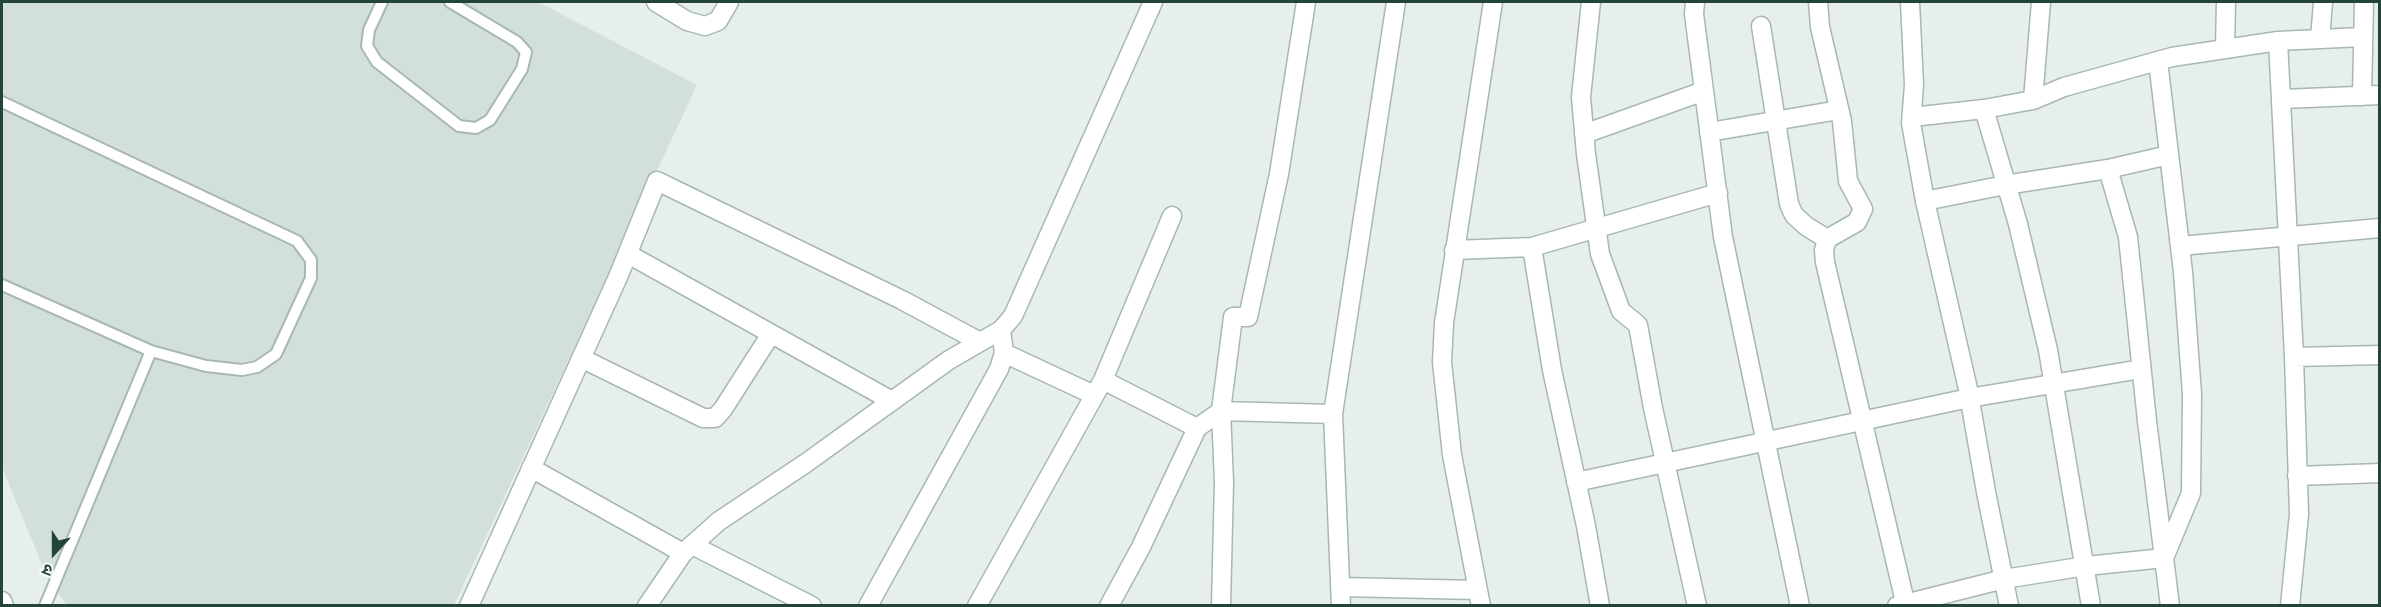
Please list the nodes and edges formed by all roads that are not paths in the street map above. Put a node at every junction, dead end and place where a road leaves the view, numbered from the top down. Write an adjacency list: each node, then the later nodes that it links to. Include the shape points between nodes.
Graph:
1 (382, 2): 2 (lane, via 369,30 367,46 377,62 459,126 476,128 490,120 522,69 526,52 517,42)
2 (450, 2)
3 (656, 2): 4 (street, via 687,21 705,26 718,21)
4 (729, 2)
5 (1154, 2): 49 (street, via 1013,316)
6 (1306, 2): 62 (street, via 1279,174 1248,317 1233,317)
7 (1396, 2): 63 (street)
8 (1492, 2): 46 (street)
9 (1591, 2): 33 (street, via 1581,97)
10 (1695, 2): 23 (street)
11 (1818, 2): 29 (street)
12 (1910, 2): 30 (street)
13 (2041, 2): 26 (street)
14 (2226, 2): 21 (street)
15 (2323, 2): 19 (street)
16 (2364, 2): 18 (street)
17 (1761, 26): 31 (street)
18 (2362, 37): 19 (street); 24 (street)
19 (2320, 39): 20 (street)
20 (2278, 41): 21 (street); 25 (street)
21 (2225, 49): 22 (street)
22 (2158, 61): 26 (street); 34 (street)
23 (1704, 91): 32 (street); 33 (street)
24 (2371, 95): 25 (street)
25 (2282, 99): 42 (street)
26 (2032, 100): 28 (street)
27 (2, 102): 52 (lane, via 297,241 311,260 311,278 276,354 257,367 242,370 206,366)
28 (1984, 109): 30 (street); 36 (street)
29 (1839, 110): 31 (street); 43 (street, via 1848,182 1863,209 1857,222)
30 (1912, 117): 38 (street)
31 (1777, 120): 32 (street); 43 (street, via 1789,204 1794,215)
32 (1710, 132): 37 (street)
33 (1584, 134): 40 (street)
34 (2169, 155): 35 (street); 44 (street)
35 (2108, 169): 36 (street); 57 (street, via 2128,237)
36 (2005, 185): 38 (street); 58 (street, via 2018,224)
37 (1718, 193): 40 (street); 66 (street)
38 (1925, 201): 60 (street)
39 (1172, 216): 59 (street)
40 (1596, 228): 45 (street); 67 (street, via 1600,254 1621,311 1638,325)
41 (2379, 228): 42 (street)
42 (2286, 236): 44 (street); 55 (street)
43 (1827, 239): 64 (street, via 1824,249 1830,290)
44 (2180, 246): 73 (street, via 2192,394 2191,493)
45 (1532, 248): 46 (street); 71 (street)
46 (1455, 250): 77 (street, via 1442,362 1452,455)
47 (628, 254): 50 (street); 51 (street, via 657,181); 56 (street)
48 (2, 285): 52 (lane)
49 (1001, 330): 51 (street); 53 (street)
50 (771, 334): 56 (street, via 715,418 703,418); 61 (street)
51 (980, 342): 61 (street)
52 (151, 351): 81 (lane)
53 (1004, 353): 59 (street); 85 (street, via 999,369)
54 (2379, 355): 55 (street)
55 (2294, 357): 70 (street)
56 (581, 358): 68 (street)
57 (2141, 369): 58 (street); 73 (street)
58 (2054, 382): 60 (street); 74 (street)
59 (1098, 388): 65 (street); 86 (street)
60 (1969, 398): 64 (street); 75 (street)
61 (892, 401): 72 (street, via 719,521)
62 (1221, 411): 63 (street); 65 (street); 88 (street)
63 (1333, 414): 76 (street)
64 (1863, 421): 66 (street); 79 (street)
65 (1197, 428): 87 (street, via 1141,547)
66 (1765, 442): 67 (street); 92 (street)
67 (1665, 461): 71 (street); 91 (street)
68 (531, 468): 72 (street); 82 (street)
69 (2379, 473): 70 (street)
70 (2297, 476): 96 (street, via 2298,514)
71 (1576, 482): 90 (street)
72 (688, 549): 83 (street); 84 (street)
73 (2164, 558): 74 (street); 95 (street)
74 (2086, 566): 75 (street); 94 (street)
75 (2004, 579): 79 (street); 93 (street)
76 (1341, 587): 77 (street); 89 (street)
77 (1480, 598)
78 (2, 601): 80 (street)
79 (1903, 605)
80 (4, 606)
81 (45, 606)
82 (469, 606)
83 (647, 606)
84 (812, 606)
85 (868, 606)
86 (977, 606)
87 (1108, 606)
88 (1221, 606)
89 (1341, 606)
90 (1600, 606)
91 (1697, 606)
92 (1800, 606)
93 (2009, 606)
94 (2091, 606)
95 (2170, 606)
96 (2290, 606)

